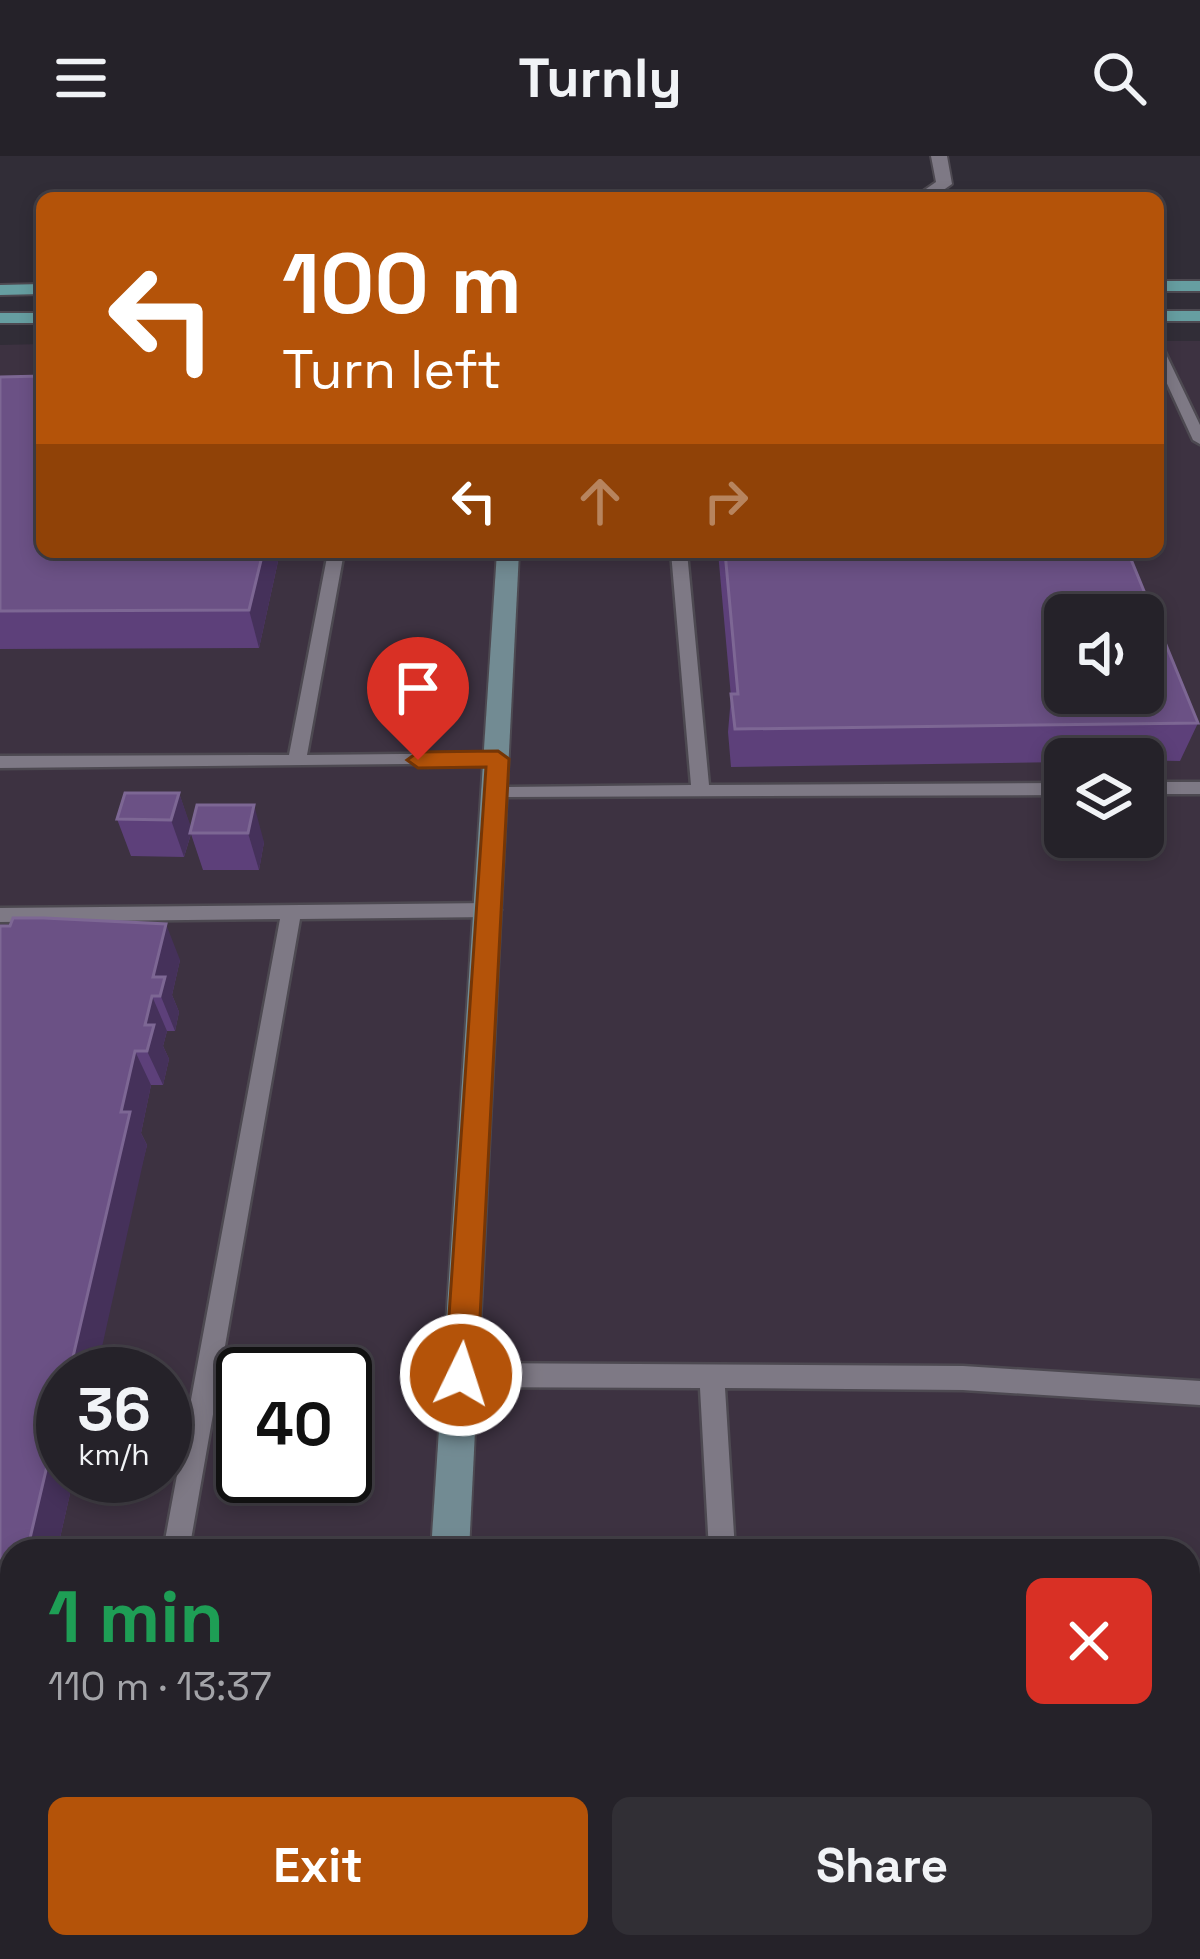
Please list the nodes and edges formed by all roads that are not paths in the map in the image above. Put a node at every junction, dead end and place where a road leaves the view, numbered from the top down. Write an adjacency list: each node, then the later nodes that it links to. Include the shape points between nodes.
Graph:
1 (941, 161): 2 (street, via 944,184)
2 (931, 192)
3 (1164, 286): 4 (main road)
4 (1200, 286)
5 (0, 290): 6 (main road)
6 (36, 290)
7 (1164, 316): 8 (main road)
8 (1200, 316)
9 (0, 318): 10 (main road)
10 (36, 318)
11 (1164, 375): 12 (lane)
12 (1200, 440)
13 (335, 558): 17 (lane)
14 (508, 558): 16 (street)
15 (681, 558): 22 (lane)
16 (498, 759): 17 (lane); 23 (street)
17 (297, 761): 18 (lane)
18 (0, 762)
19 (1164, 788): 20 (lane)
20 (1200, 788)
21 (1044, 789): 22 (lane)
22 (700, 790): 23 (lane)
23 (497, 793): 24 (street)
24 (491, 910): 25 (lane); 27 (street)
25 (291, 913): 26 (lane); 30 (lane)
26 (0, 915)
27 (461, 1375): 28 (lane); 31 (street)
28 (712, 1375): 29 (lane, via 963,1378); 32 (lane)
29 (1200, 1393)
30 (178, 1539)
31 (451, 1539)
32 (721, 1539)

